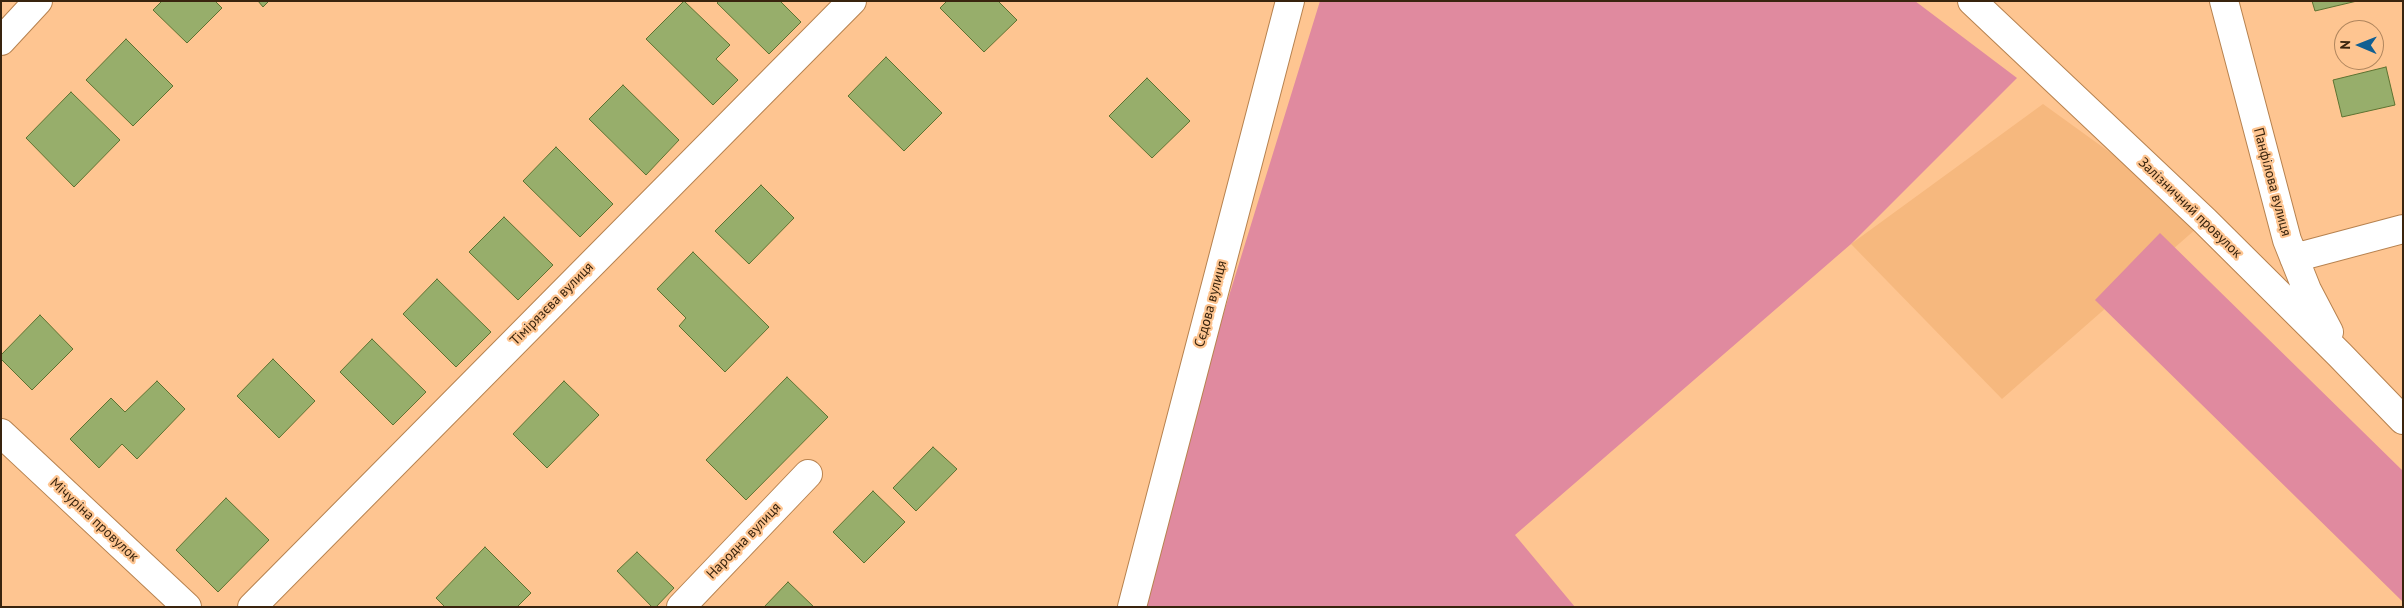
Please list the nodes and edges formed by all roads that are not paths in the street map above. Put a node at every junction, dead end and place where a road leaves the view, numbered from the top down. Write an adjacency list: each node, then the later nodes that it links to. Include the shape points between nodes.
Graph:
1 (38, 1): 6 (street)
2 (852, 1): 14 (street, Тімірязєва вулиця)
3 (1290, 1): 16 (street, Сєдова вулиця)
4 (1972, 1): 9 (street, Залізничний провулок, via 2205,221)
5 (2224, 1): 8 (street, Панфілова вулиця)
6 (1, 41)
7 (2403, 229): 8 (street)
8 (2294, 258): 9 (street, Панфілова вулиця)
9 (2340, 355): 10 (street, Залізничний провулок)
10 (2403, 420)
11 (1, 432): 13 (street, Мічуріна провулок)
12 (808, 474): 15 (street, Народна вулиця)
13 (187, 607)
14 (252, 607)
15 (681, 607)
16 (1132, 607)

